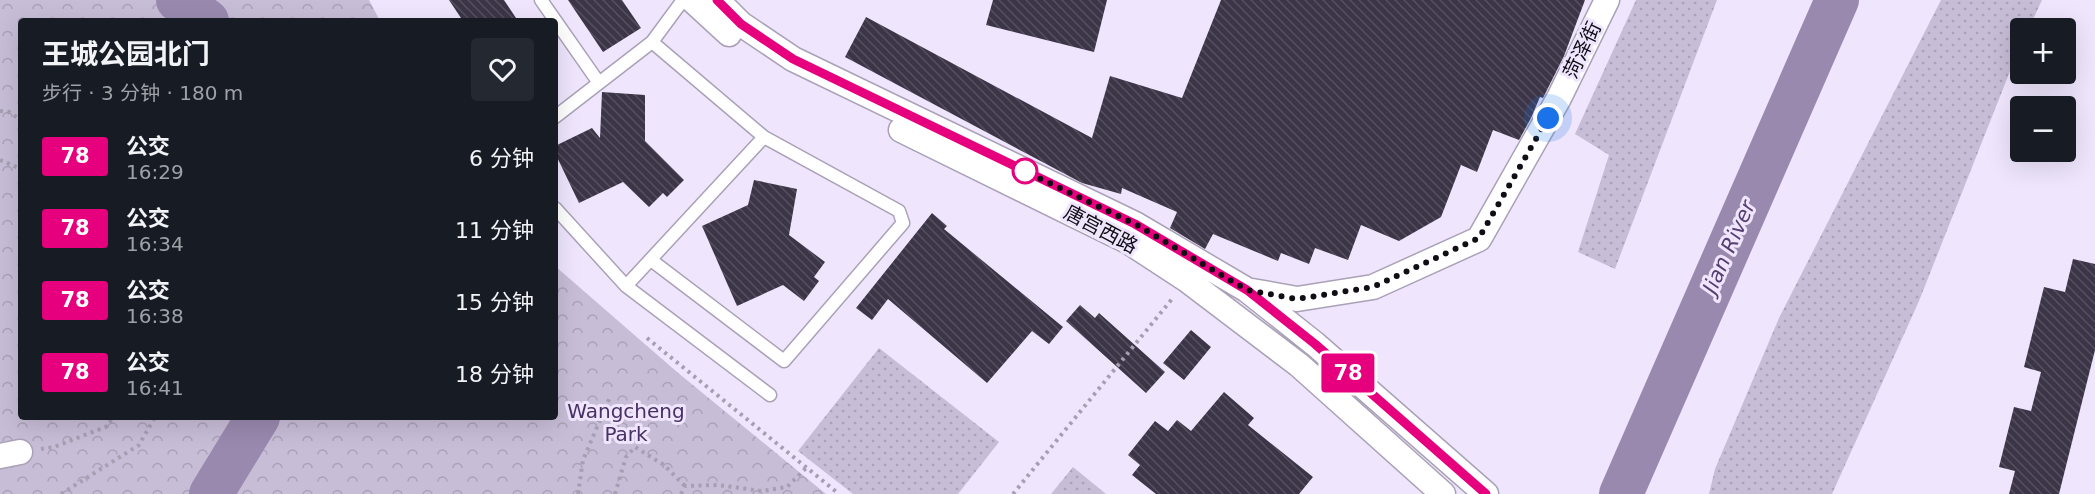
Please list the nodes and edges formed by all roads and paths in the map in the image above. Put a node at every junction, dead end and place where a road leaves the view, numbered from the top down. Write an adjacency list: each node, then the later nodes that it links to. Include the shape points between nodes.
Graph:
1 (541, 0): 6 (lane)
2 (683, 0): 8 (lane)
3 (692, 0): 18 (street, 唐宫西路, via 729,34 783,70 1129,242)
4 (717, 0): 20 (street, 唐宫西路, via 741,24 793,59 1135,224)
5 (1607, 0): 20 (street, 菏泽街, via 1559,98 1479,238 1373,287 1297,299)
6 (553, 18)
7 (558, 25): 9 (lane)
8 (652, 42): 9 (lane); 13 (lane)
9 (598, 83): 11 (lane)
10 (0, 111): 12 (path)
11 (558, 115)
12 (18, 118)
13 (764, 137): 17 (lane); 17 (lane, via 899,211 903,223 784,361)
14 (0, 160): 15 (path)
15 (18, 168)
16 (558, 211): 19 (lane)
17 (651, 260): 19 (lane)
18 (1187, 280): 21 (street, 唐宫西路); 35 (path)
19 (626, 286): 23 (lane)
20 (1247, 290): 21 (street); 37 (street, 唐宫西路, via 1315,344)
21 (1226, 310): 36 (street, 唐宫西路, via 1299,365)
22 (647, 338): 28 (path)
23 (770, 395)
24 (610, 397): 31 (path, via 583,460)
25 (111, 420): 27 (path, via 108,426 54,447)
26 (153, 420): 30 (path, via 139,445)
27 (10, 454)
28 (807, 467): 29 (path, via 787,487 762,491); 34 (path)
29 (685, 486): 32 (path, via 664,465 635,447 626,457); 33 (path)
30 (61, 494)
31 (578, 494)
32 (615, 494)
33 (681, 494)
34 (839, 494)
35 (1013, 494)
36 (1443, 494)
37 (1486, 494)

